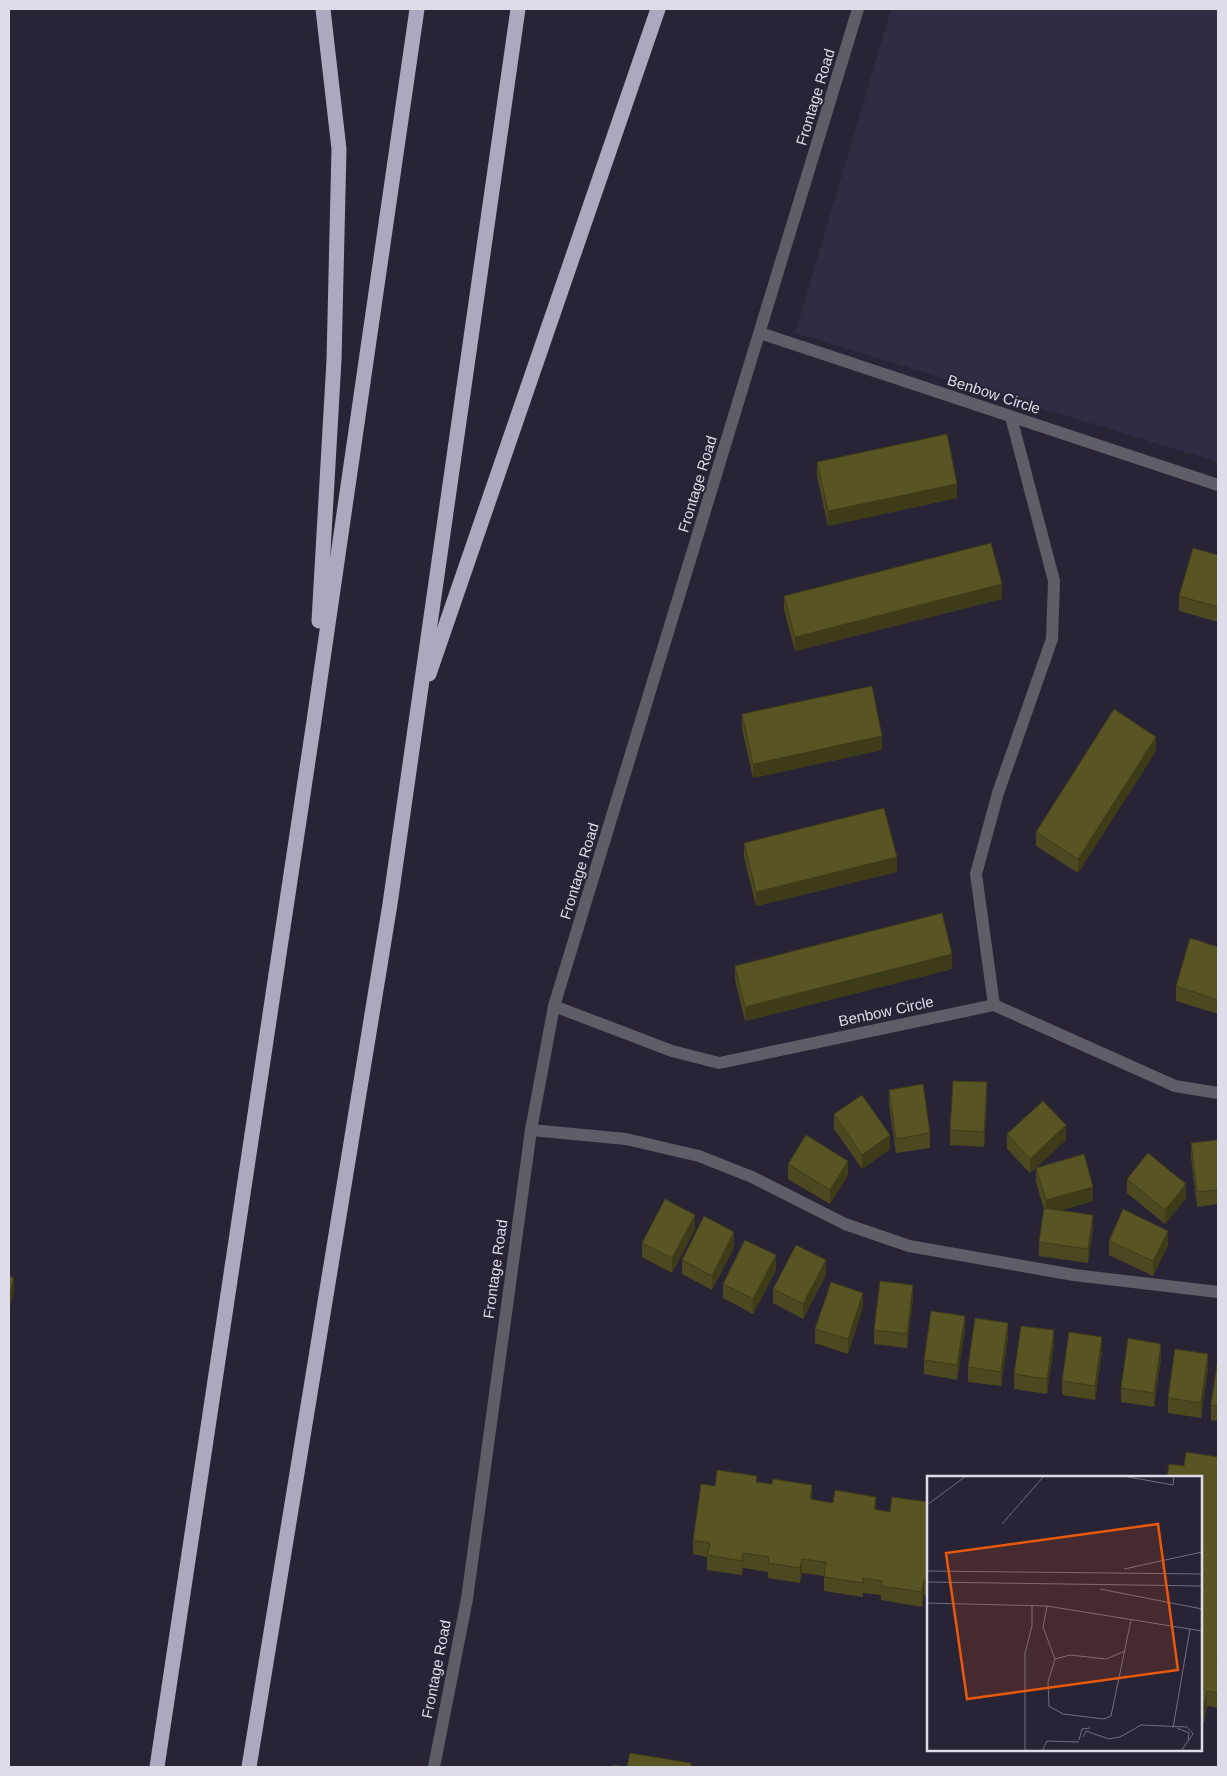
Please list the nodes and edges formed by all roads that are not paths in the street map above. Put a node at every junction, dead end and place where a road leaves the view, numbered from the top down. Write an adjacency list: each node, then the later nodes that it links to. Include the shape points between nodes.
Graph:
1 (323, 9): 10 (highway, via 339,149 334,360)
2 (417, 9): 10 (highway)
3 (518, 9): 9 (highway)
4 (658, 9): 9 (highway)
5 (858, 9): 6 (street, Frontage Road)
6 (760, 333): 7 (street, Benbow Circle); 12 (street, Frontage Road)
7 (1011, 417): 8 (street, Benbow Circle); 11 (street, via 1054,581 1052,639 998,794 976,874)
8 (1218, 485)
9 (418, 708): 17 (highway, via 390,904)
10 (314, 722): 16 (highway)
11 (994, 1005): 12 (street, Benbow Circle, via 719,1063 672,1051); 13 (street, via 1175,1086)
12 (554, 1006): 14 (street, Frontage Road)
13 (1218, 1094)
14 (531, 1130): 15 (street, via 626,1139 699,1156 752,1177 845,1224 909,1246 1074,1275); 18 (street, Frontage Road, via 466,1599)
15 (1218, 1292)
16 (158, 1767)
17 (249, 1767)
18 (434, 1767)

